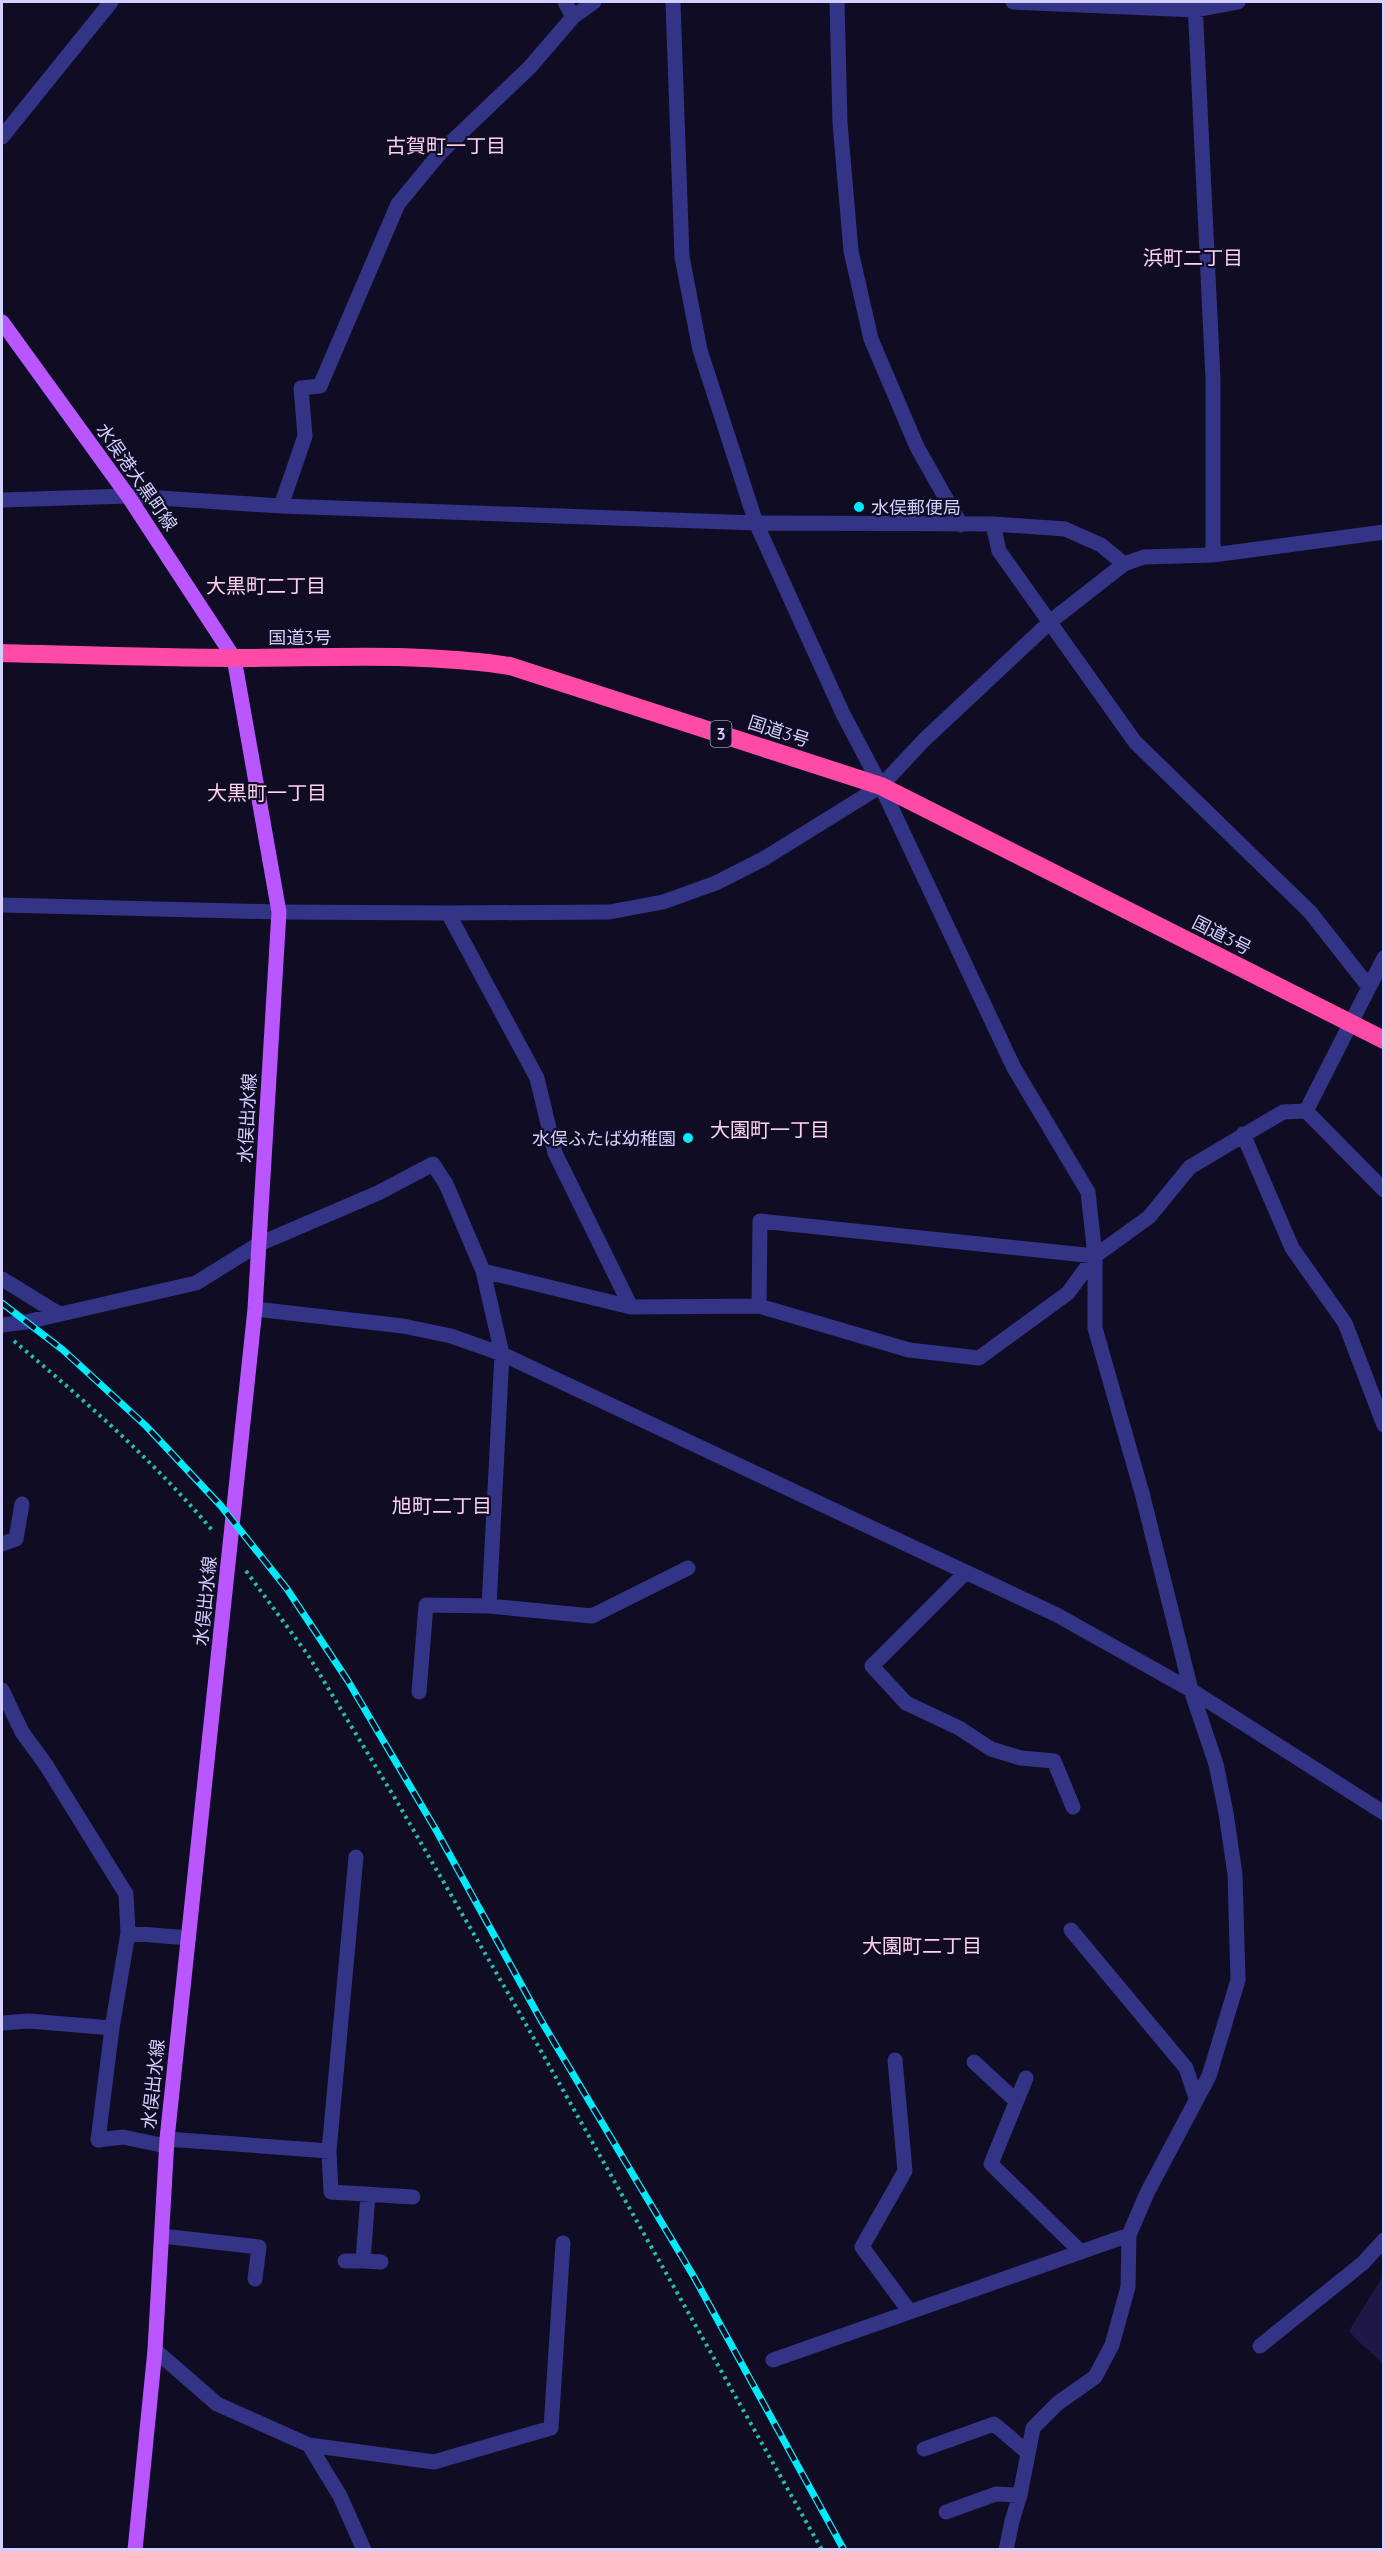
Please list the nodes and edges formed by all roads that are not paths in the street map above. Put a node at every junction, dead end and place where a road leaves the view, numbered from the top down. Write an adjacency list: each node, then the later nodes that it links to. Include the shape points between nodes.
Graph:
1 (111, 2): 10 (street)
2 (566, 2): 9 (street)
3 (594, 2): 9 (street)
4 (673, 2): 15 (street, via 682,257 700,350)
5 (837, 2): 17 (street, via 840,123 851,251 870,339 917,447)
6 (1013, 2): 8 (street)
7 (1238, 2): 8 (street)
8 (1195, 6): 19 (street, via 1213,379)
9 (573, 17): 14 (street, via 530,68 441,152 398,204 320,386 301,388 304,436)
10 (2, 137)
11 (2, 322): 12 (main road, 水俣港大黒町線)
12 (128, 496): 13 (street); 14 (street); 23 (main road, 水俣港大黒町線)
13 (2, 500)
14 (281, 506): 15 (street)
15 (756, 523): 17 (street); 24 (street, via 843,714)
16 (993, 524): 17 (street); 20 (street, via 1065,529 1101,544); 21 (street, via 999,550)
17 (961, 525)
18 (1383, 532): 19 (street)
19 (1214, 555): 20 (street, via 1144,557)
20 (1124, 564): 21 (street)
21 (1051, 621): 24 (street, via 924,740); 29 (street, via 1135,742 1310,912)
22 (2, 653): 23 (highway, 国道3号 / 3)
23 (234, 658): 24 (highway, 国道3号 / 3, via 414,657 510,666); 26 (main road, 水俣出水線)
24 (881, 786): 27 (street, via 765,858 716,884 663,902 609,912); 30 (highway, 国道3号 / 3); 36 (street, via 1014,1068 1088,1192)
25 (2, 905): 26 (street)
26 (279, 912): 27 (street); 35 (main road, 水俣出水線)
27 (448, 913): 41 (street, via 537,1078 555,1153)
28 (1383, 958): 29 (street)
29 (1369, 987): 30 (street)
30 (1350, 1023): 31 (highway, 国道3号 / 3); 32 (street)
31 (1383, 1040)
32 (1306, 1111): 33 (street, via 1283,1112); 34 (street)
33 (1244, 1134): 36 (street, via 1190,1167 1149,1217); 45 (street, via 1292,1248 1345,1323)
34 (1383, 1190)
35 (259, 1244): 37 (street, via 378,1193 433,1164 446,1184); 40 (main road, 水俣出水線); 42 (street, via 196,1282)
36 (1095, 1256): 39 (street, via 1068,1293 979,1358 909,1350); 39 (street, via 760,1221); 52 (street, via 1095,1328 1142,1493)
37 (483, 1271): 41 (street); 44 (street)
38 (2, 1279): 42 (street)
39 (759, 1306): 41 (street)
40 (255, 1308): 44 (street, via 403,1326 452,1336); 59 (main road, 水俣出水線)
41 (631, 1308)
42 (59, 1314): 43 (street)
43 (2, 1325)
44 (502, 1354): 49 (street); 50 (street)
45 (1383, 1425)
46 (22, 1504): 47 (street, via 16,1539)
47 (2, 1544)
48 (688, 1568): 50 (street, via 592,1616)
49 (966, 1572): 52 (street, via 1058,1615); 54 (street, via 872,1665 906,1703 959,1728 991,1749 1022,1758 1054,1761)
50 (489, 1606): 53 (street, via 426,1605)
51 (2, 1690): 58 (street, via 22,1732 126,1894)
52 (1191, 1690): 55 (street); 65 (street, via 1216,1764 1226,1813 1235,1875 1238,1980 1209,2076)
53 (419, 1692)
54 (1073, 1807)
55 (1383, 1814)
56 (356, 1857): 68 (street)
57 (1071, 1930): 65 (street, via 1186,2068)
58 (128, 1932): 59 (street); 61 (street)
59 (189, 1938): 67 (main road, 水俣出水線)
60 (2, 2023): 61 (street, via 29,2021)
61 (112, 2028): 67 (street, via 98,2140 123,2137)
62 (895, 2060): 80 (street, via 905,2171 861,2247)
63 (974, 2062): 66 (street)
64 (1026, 2078): 66 (street)
65 (1196, 2098): 71 (street)
66 (1016, 2101): 75 (street, via 991,2164)
67 (167, 2143): 68 (street); 72 (main road, 水俣出水線)
68 (329, 2151): 69 (street, via 330,2192)
69 (368, 2194): 70 (street); 76 (street)
70 (413, 2197)
71 (1129, 2235): 75 (street); 86 (street, via 1128,2287 1112,2345 1095,2377 1058,2403 1033,2428)
72 (162, 2236): 79 (street, via 260,2247); 82 (main road, 水俣出水線)
73 (1383, 2240): 81 (street, via 1363,2263)
74 (563, 2243): 84 (street, via 551,2428 434,2462)
75 (1081, 2252): 80 (street)
76 (363, 2260): 77 (street); 78 (street)
77 (345, 2261)
78 (381, 2262)
79 (255, 2279)
80 (910, 2312): 83 (street)
81 (1260, 2346)
82 (155, 2350): 84 (street, via 217,2404); 89 (main road, 水俣出水線)
83 (773, 2360)
84 (309, 2445): 90 (street, via 340,2496)
85 (924, 2449): 86 (street, via 994,2424)
86 (1028, 2453): 87 (street)
87 (1020, 2495): 88 (street, via 996,2494); 91 (street)
88 (946, 2512)
89 (135, 2550)
90 (364, 2550)
91 (1006, 2550)

